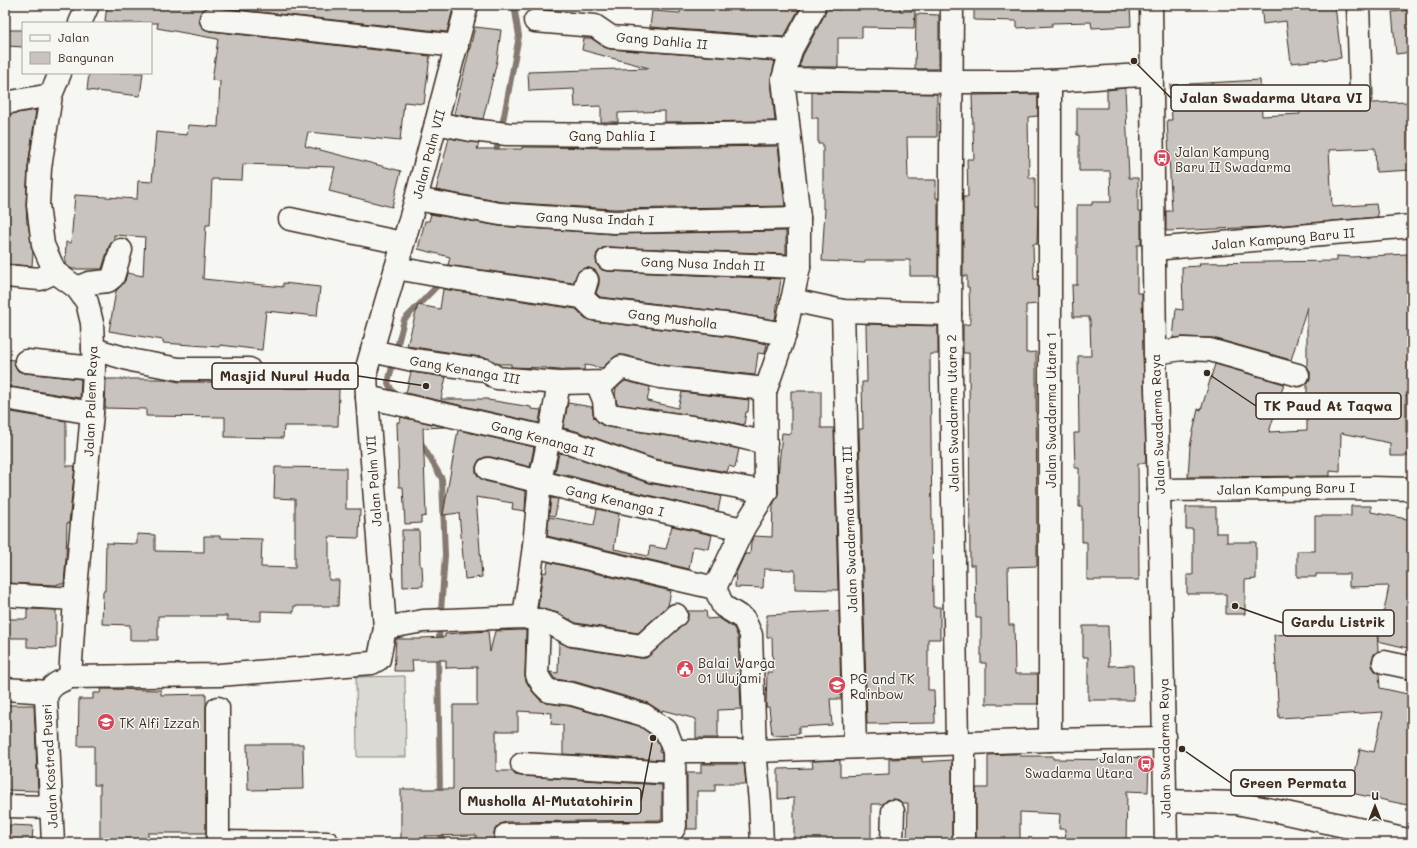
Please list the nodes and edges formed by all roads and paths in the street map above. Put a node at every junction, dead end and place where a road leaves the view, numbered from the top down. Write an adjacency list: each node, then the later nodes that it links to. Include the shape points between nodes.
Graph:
1 (88, 5): 9 (street)
2 (467, 5): 10 (street, Jalan Palm VII)
3 (814, 5): 11 (street)
4 (952, 5): 16 (street, Jalan Swadarma Utara 2)
5 (1151, 5): 13 (street, Jalan Swadarma Raya)
6 (1358, 5): 18 (street)
7 (211, 19): 10 (street)
8 (535, 21): 11 (street, Gang Dahlia II, via 595,26 611,37)
9 (80, 22)
10 (457, 46): 20 (street, Jalan Palm VII)
11 (791, 50): 14 (street)
12 (60, 74): 17 (street)
13 (1152, 75): 15 (street); 27 (street, Jalan Swadarma Raya)
14 (783, 79): 16 (street); 21 (street)
15 (1050, 81): 16 (street); 73 (street, Jalan Swadarma Utara 1)
16 (951, 82): 37 (street, Jalan Swadarma Utara 2)
17 (51, 95): 19 (street); 32 (street, via 40,168 38,205 43,244)
18 (1361, 95)
19 (5, 103)
20 (436, 123): 21 (street, Gang Dahlia I, via 498,133); 22 (street, Jalan Palm VII)
21 (788, 133): 23 (street)
22 (416, 199): 23 (street, Gang Nusa Indah I, via 500,214 614,222); 26 (street, Jalan Palm VII)
23 (799, 218): 30 (street)
24 (290, 219): 26 (street)
25 (1412, 226): 27 (street, Jalan Kampung Baru II)
26 (402, 244): 31 (street, Jalan Palm VII)
27 (1154, 249): 40 (street, Jalan Swadarma Raya)
28 (121, 250): 34 (street, via 114,277 108,281 89,283)
29 (608, 259): 30 (street, Gang Nusa Indah II)
30 (799, 267): 35 (street)
31 (396, 268): 38 (street, Gang Musholla, via 452,278 585,288 594,309 733,325); 39 (street, Jalan Palm VII)
32 (55, 272): 33 (street, via 40,279); 34 (street, Jalan Palem Raya)
33 (5, 276)
34 (77, 288): 41 (street, Jalan Palem Raya, via 87,302 92,323)
35 (792, 300): 36 (street); 38 (street)
36 (843, 311): 37 (street); 75 (street, Jalan Swadarma Utara III)
37 (950, 314): 74 (street, Jalan Swadarma Utara 2)
38 (786, 334): 47 (street)
39 (378, 353): 45 (street, Gang Kenanga III, via 485,370 497,378); 49 (street, Jalan Palm VII, via 366,372)
40 (1155, 353): 44 (street, via 1186,349 1210,350); 56 (street, Jalan Swadarma Raya)
41 (94, 359): 42 (street); 43 (street, via 135,361 178,369); 50 (street, Jalan Palem Raya)
42 (26, 361)
43 (249, 369)
44 (1298, 374)
45 (559, 383): 46 (street, Gang Kenanga III); 51 (street)
46 (598, 383): 47 (street, via 605,382 621,367 660,377 756,388); 52 (street, via 605,412 609,415 711,430)
47 (765, 392): 52 (street)
48 (5, 398): 50 (street)
49 (372, 398): 51 (street, Gang Kenanga II); 65 (street, Jalan Palm VII)
50 (92, 413): 62 (street, Jalan Palem Raya)
51 (550, 438): 54 (street); 57 (street, Gang Kenanga II, via 572,443 652,471)
52 (766, 443): 57 (street)
53 (488, 469): 54 (street, Gang Kenanga I)
54 (540, 481): 58 (street, Gang Kenanga I); 59 (street)
55 (1412, 489): 56 (street, Jalan Kampung Baru I)
56 (1159, 490): 72 (street, Jalan Swadarma Raya)
57 (766, 492): 58 (street)
58 (743, 529): 60 (street)
59 (534, 546): 60 (street); 64 (street)
60 (715, 588): 77 (street, via 723,606 744,619 751,635)
61 (5, 595): 62 (street)
62 (75, 599): 68 (street, Jalan Palem Raya)
63 (676, 615): 64 (street, via 642,646 572,635 552,624)
64 (531, 619): 65 (street, via 423,621); 76 (street, via 536,675 543,685 550,691 572,694 644,715 666,730)
65 (385, 628): 68 (street, Jalan Palm VII, via 380,659 372,664 219,675)
66 (1384, 662): 67 (street)
67 (1412, 668)
68 (70, 677): 70 (street, Jalan Kostrad Pusri, via 52,686)
69 (5, 690): 70 (street)
70 (48, 692): 81 (street, Jalan Kostrad Pusri, via 46,704)
71 (218, 708): 87 (street)
72 (1164, 738): 73 (street); 82 (street, Jalan Swadarma Raya)
73 (1050, 740): 74 (street)
74 (961, 743): 75 (street); 91 (street, Jalan Swadarma Utara 2)
75 (855, 747): 77 (street)
76 (674, 751): 77 (street); 79 (street)
77 (755, 751): 89 (street)
78 (522, 764): 79 (street)
79 (674, 773): 84 (street, via 676,826 672,831)
80 (5, 806): 81 (street)
81 (52, 808): 86 (street, Jalan Kostrad Pusri)
82 (1165, 808): 85 (street, via 1218,815 1277,811); 92 (street, Jalan Swadarma Raya)
83 (894, 810): 90 (street)
84 (506, 835)
85 (1412, 841)
86 (53, 843)
87 (218, 843): 88 (street)
88 (328, 843)
89 (762, 843)
90 (892, 843)
91 (964, 843)
92 (1166, 843)

